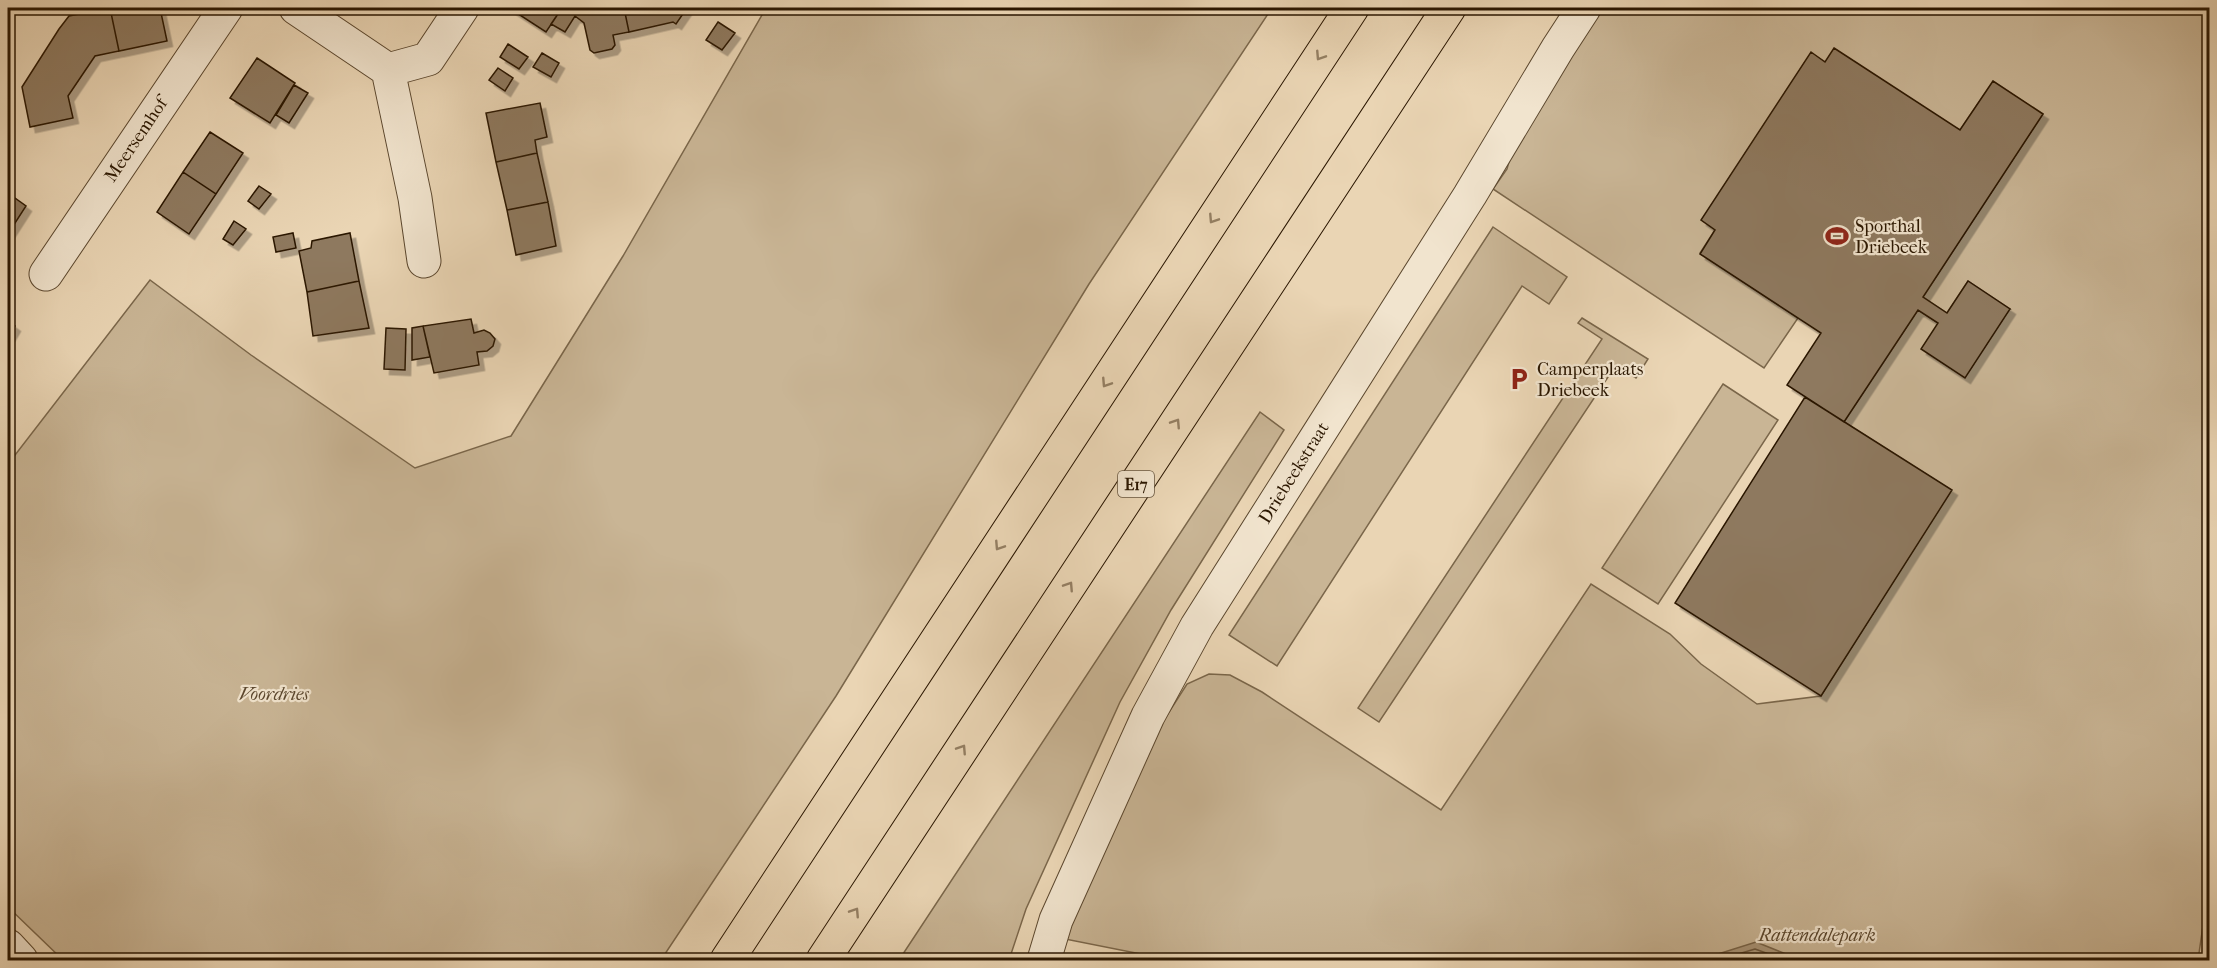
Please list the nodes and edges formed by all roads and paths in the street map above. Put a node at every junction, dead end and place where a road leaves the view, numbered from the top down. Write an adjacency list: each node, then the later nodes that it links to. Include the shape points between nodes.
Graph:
1 (226, 8): 9 (street, Meersemhof)
2 (296, 8): 7 (street)
3 (462, 8): 7 (street, via 428,59)
4 (1352, 8): 12 (highway, one-way to 12)
5 (1449, 8): 13 (highway, E17, one-way to 5)
6 (1584, 8): 14 (street, Driebeekstraat, via 1197,626 1148,716 1056,920)
7 (388, 70): 8 (street)
8 (424, 261)
9 (46, 274)
10 (8, 946): 11 (street)
11 (21, 960)
12 (727, 960)
13 (823, 960)
14 (1044, 960)

